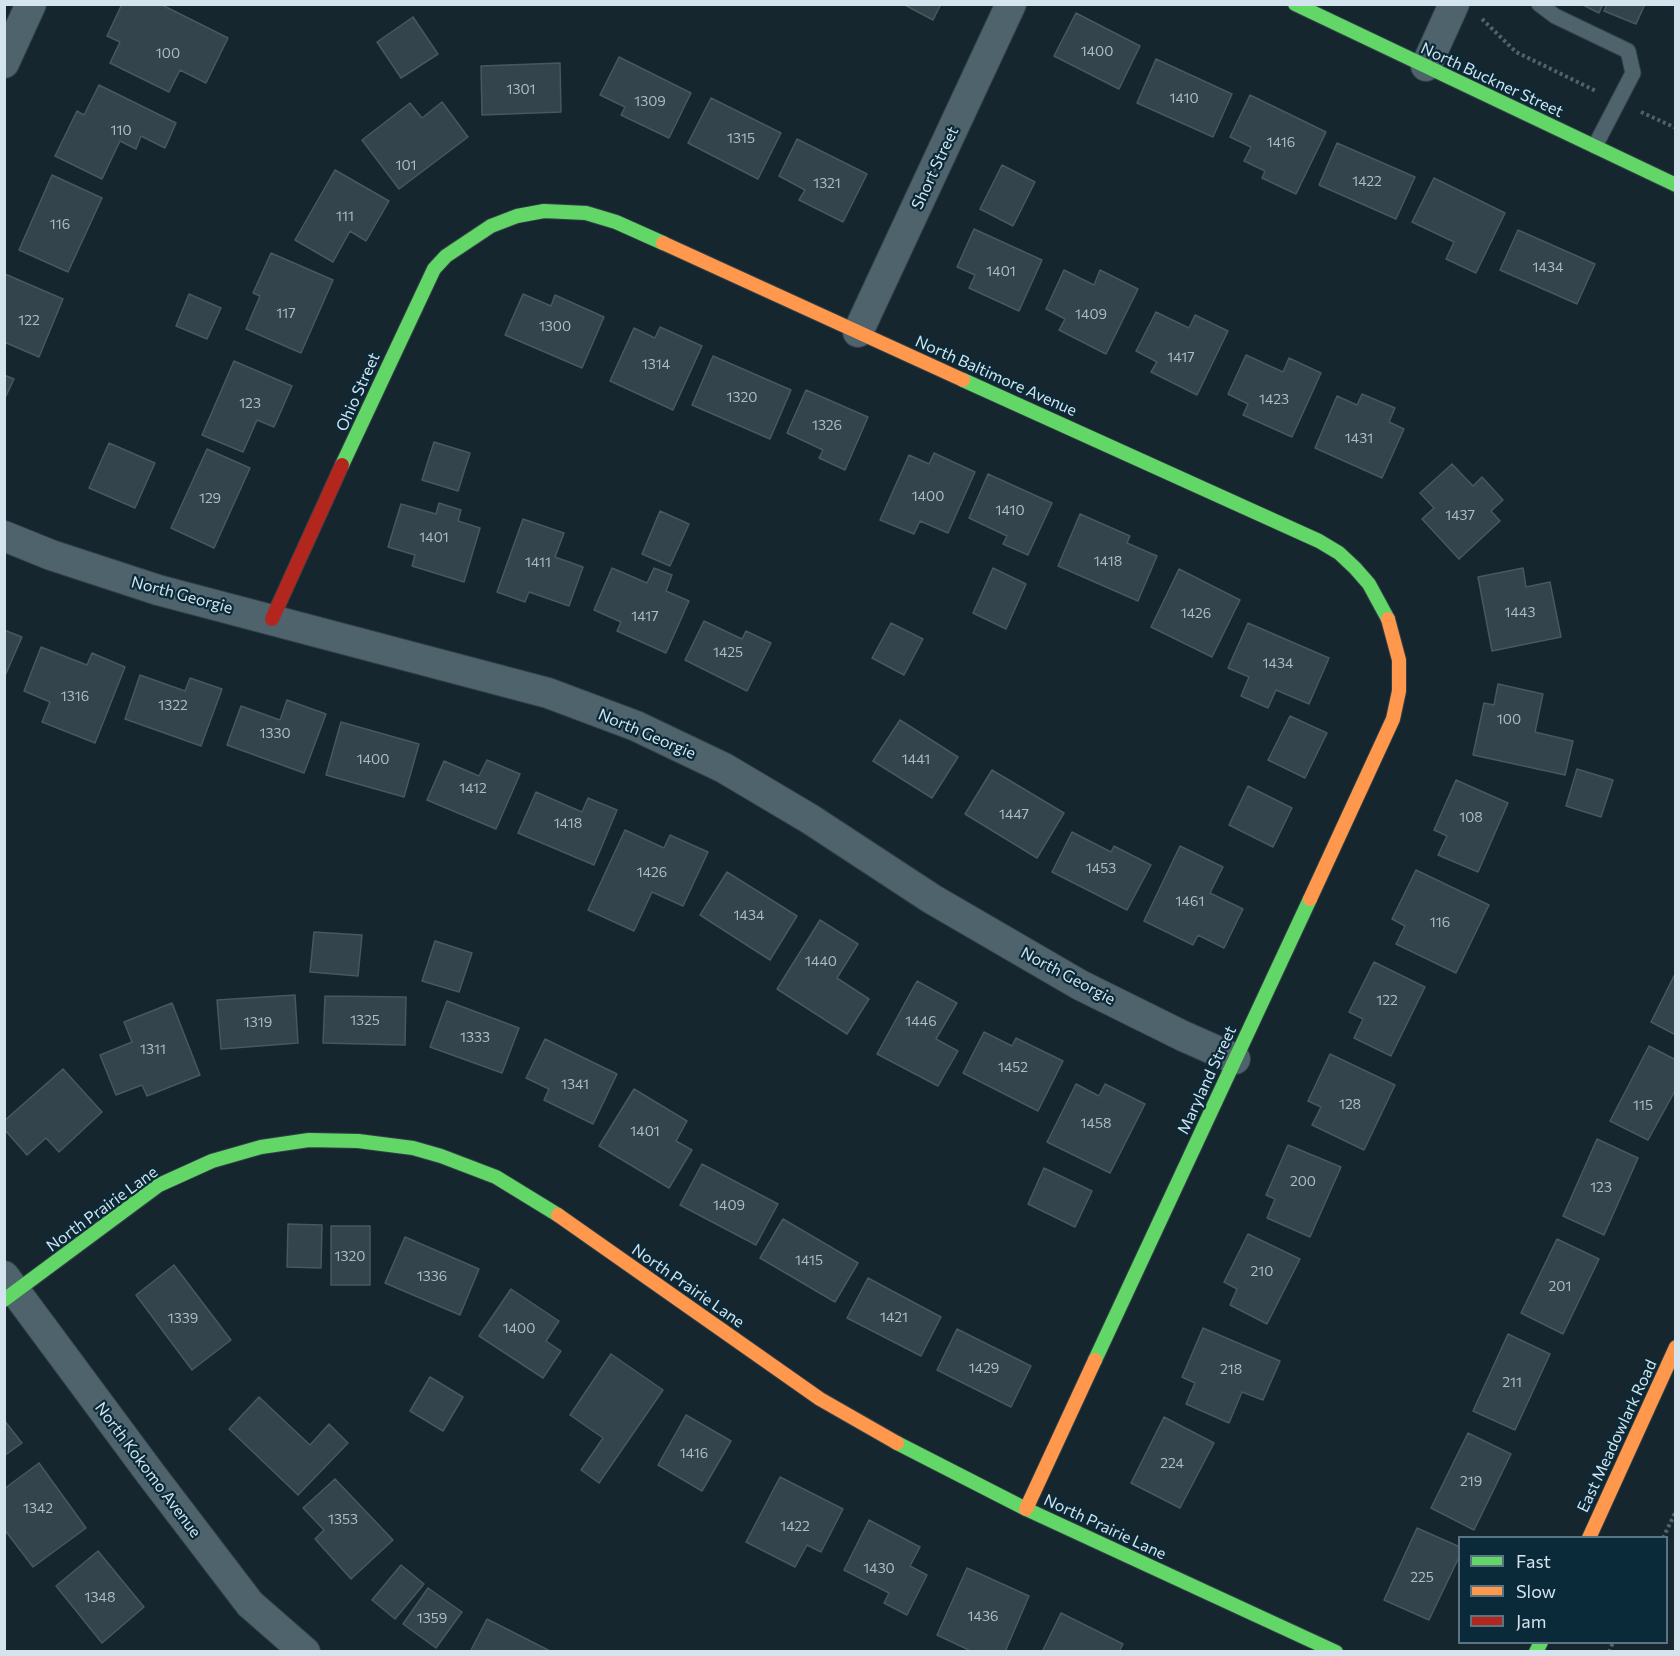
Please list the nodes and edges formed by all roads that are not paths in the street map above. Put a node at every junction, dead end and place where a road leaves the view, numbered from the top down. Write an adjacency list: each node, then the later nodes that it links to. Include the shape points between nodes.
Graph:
1 (31, 4): 6 (street)
2 (1011, 4): 11 (street, Short Street)
3 (1295, 4): 7 (street, North Buckner Street)
4 (1539, 4): 8 (lane, via 1628,51 1633,73)
5 (1466, 10): 7 (street)
6 (4, 63)
7 (1426, 66): 8 (street, North Buckner Street)
8 (1595, 146): 9 (street, North Buckner Street)
9 (1676, 184)
10 (517, 216): 11 (street, North Baltimore Avenue, via 544,211 586,213 616,222); 13 (street, Ohio Street, via 491,226 434,269)
11 (858, 332): 14 (street, North Baltimore Avenue, via 1319,542 1347,561 1369,584 1388,617)
12 (4, 536): 13 (street, North Georgie, via 158,590)
13 (272, 620): 15 (street, North Georgie, via 548,693 644,729 724,768 932,899 1080,985)
14 (1399, 660): 15 (street, Maryland Street, via 1399,691 1393,719)
15 (1235, 1059): 18 (street, Maryland Street)
16 (8, 1289): 18 (street, North Prairie Lane, via 159,1185 212,1161 261,1147 309,1140 413,1148 496,1177 542,1204 820,1399 921,1457); 20 (street, North Kokomo Avenue, via 250,1604)
17 (1676, 1347): 19 (street, East Meadowlark Road)
18 (1026, 1509): 21 (street, North Prairie Lane)
19 (1590, 1536)
20 (305, 1652)
21 (1336, 1652)

